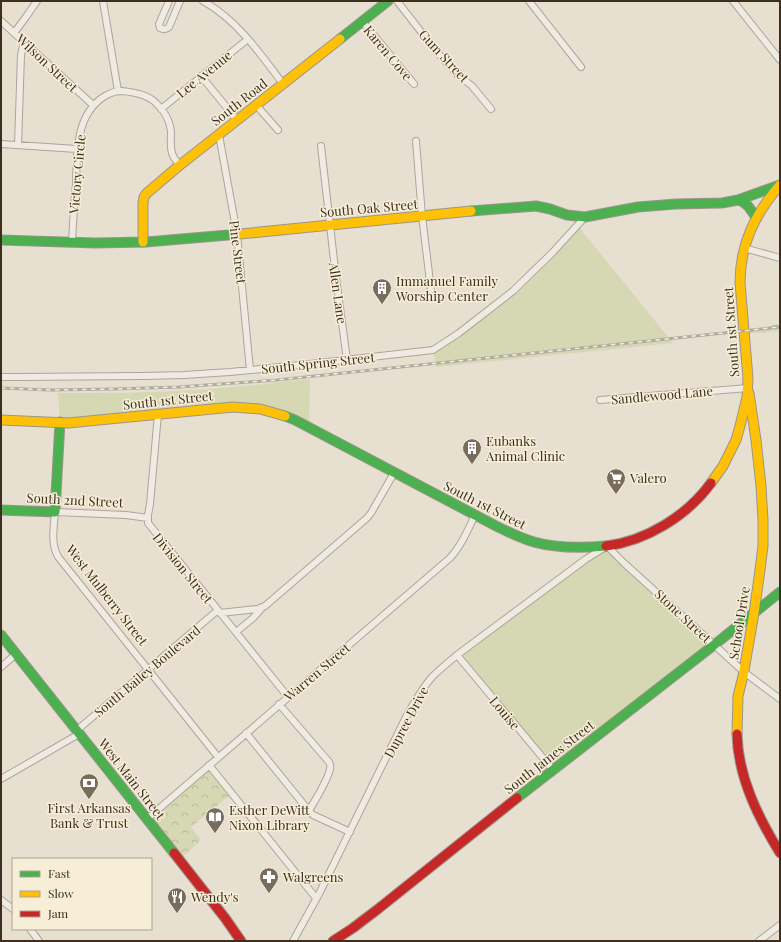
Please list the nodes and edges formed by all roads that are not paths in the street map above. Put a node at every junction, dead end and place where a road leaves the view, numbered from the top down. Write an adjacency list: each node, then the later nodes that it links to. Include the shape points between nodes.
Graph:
1 (37, 1): 12 (street)
2 (103, 1): 20 (street)
3 (169, 1): 4 (street, via 159,24 163,29 169,27)
4 (180, 1)
5 (203, 1): 13 (street, via 223,14)
6 (388, 1): 11 (street, South Road)
7 (397, 1): 24 (street, Gum Street, via 436,50)
8 (529, 1): 16 (street)
9 (733, 1): 15 (street)
10 (1, 21): 12 (street, Wilson Street)
11 (362, 22): 18 (street, South Road); 19 (street, Karen Cove)
12 (14, 33): 14 (street, Wilson Street)
13 (248, 39): 17 (street, Lee Avenue); 18 (street)
14 (24, 42): 21 (street, Wilson Street); 30 (street, via 21,55)
15 (780, 60)
16 (581, 67)
17 (201, 76): 23 (street, Lee Avenue); 25 (street)
18 (283, 84): 22 (street, South Road)
19 (414, 84)
20 (118, 91): 21 (street, Victory Circle); 23 (street, via 149,98)
21 (93, 105): 32 (street, Victory Circle, via 80,130)
22 (256, 105): 25 (street, South Road); 26 (street)
23 (161, 109): 33 (street, via 170,126 172,154)
24 (491, 109)
25 (237, 120): 27 (street, South Road)
26 (278, 130)
27 (218, 135): 33 (street, South Road); 40 (street, Pine Street)
28 (416, 140): 36 (street)
29 (1, 144): 30 (street)
30 (18, 145): 32 (street)
31 (321, 146): 39 (street, Allen Lane)
32 (78, 149): 42 (street, Victory Circle)
33 (180, 166): 43 (street, South Road, via 144,197)
34 (780, 185): 35 (street, South Oak Street); 37 (street, South 1st Street)
35 (738, 200): 37 (street, via 748,206); 38 (street, South Oak Street, via 638,207)
36 (422, 216): 38 (street, South Oak Street, via 536,206); 39 (street, South Oak Street); 46 (street)
37 (756, 216): 44 (street, South 1st Street)
38 (585, 217): 47 (street, South Spring Street, via 514,291 433,350)
39 (330, 225): 40 (street, South Oak Street); 47 (street, Allen Lane)
40 (237, 234): 43 (street, South Oak Street); 48 (street, Pine Street)
41 (1, 240): 42 (street, South Oak Street)
42 (72, 242): 43 (street, South Oak Street)
43 (143, 242)
44 (744, 248): 45 (street); 50 (street, South 1st Street, via 740,283)
45 (780, 258)
46 (431, 290)
47 (347, 360): 48 (street, South Spring Street)
48 (250, 370): 49 (street, South Spring Street, via 184,375)
49 (1, 377)
50 (748, 388): 51 (street, Sandlewood Lane); 60 (street, South 1st Street, via 743,419 734,445 707,490 669,522 625,542); 64 (street, School Drive, via 756,432 763,521 762,555)
51 (600, 400)
52 (158, 414): 54 (street, South 1st Street); 55 (street, South 1st Street, via 232,406 256,408 295,420); 59 (street, Division Street)
53 (1, 420): 54 (street, South 1st Street)
54 (60, 422): 57 (street, West Mulberry Street)
55 (394, 472): 58 (street, South 1st Street); 62 (street, via 367,518)
56 (1, 510): 57 (street, South 2nd Street)
57 (55, 512): 59 (street, South 2nd Street); 71 (street, West Mulberry Street, via 53,544 56,554)
58 (474, 515): 60 (street, South 1st Street, via 511,534 546,545 585,548); 73 (street, Warren Street, via 461,543 450,558)
59 (148, 518): 63 (street, Division Street, via 151,528)
60 (607, 546): 67 (street, Stone Street); 69 (street, Dupree Drive)
61 (780, 592): 64 (street, South James Street)
62 (265, 606): 63 (street); 65 (street)
63 (219, 612): 65 (street, Division Street); 71 (street, South Bailey Boulevard)
64 (753, 613): 67 (street, South James Street); 72 (street, School Drive)
65 (236, 632): 73 (street, Division Street)
66 (1, 635): 68 (street, West Main Street)
67 (714, 645): 72 (street, Stone Street); 80 (street, South James Street)
68 (16, 654): 70 (street); 76 (street, West Main Street)
69 (457, 655): 80 (street, Louise); 84 (street, Dupree Drive, via 432,677 416,700)
70 (1, 667)
71 (148, 670): 76 (street, South Bailey Boulevard); 78 (street, West Mulberry Street)
72 (744, 672): 74 (street, Stone Street); 85 (street, School Drive, via 738,697 738,754 761,820)
73 (288, 697): 75 (street, Warren Street)
74 (780, 699)
75 (279, 704): 77 (street, Warren Street); 82 (street, via 330,765 326,779)
76 (78, 733): 81 (street, South Bailey Boulevard); 83 (street, West Main Street)
77 (246, 733): 78 (street, Warren Street); 82 (street)
78 (218, 757): 79 (street, Warren Street)
79 (209, 765): 83 (street, Warren Street); 86 (street)
80 (553, 770): 94 (street, South James Street, via 353,928)
81 (1, 779)
82 (309, 811): 84 (street)
83 (147, 819): 92 (street, West Main Street)
84 (350, 832): 86 (street, Dupree Drive)
85 (780, 854)
86 (316, 898): 93 (street, Dupree Drive)
87 (1, 900): 88 (street)
88 (12, 908)
89 (780, 926): 95 (street)
90 (31, 930): 91 (street)
91 (39, 941)
92 (241, 941)
93 (293, 941)
94 (333, 941)
95 (759, 941)

